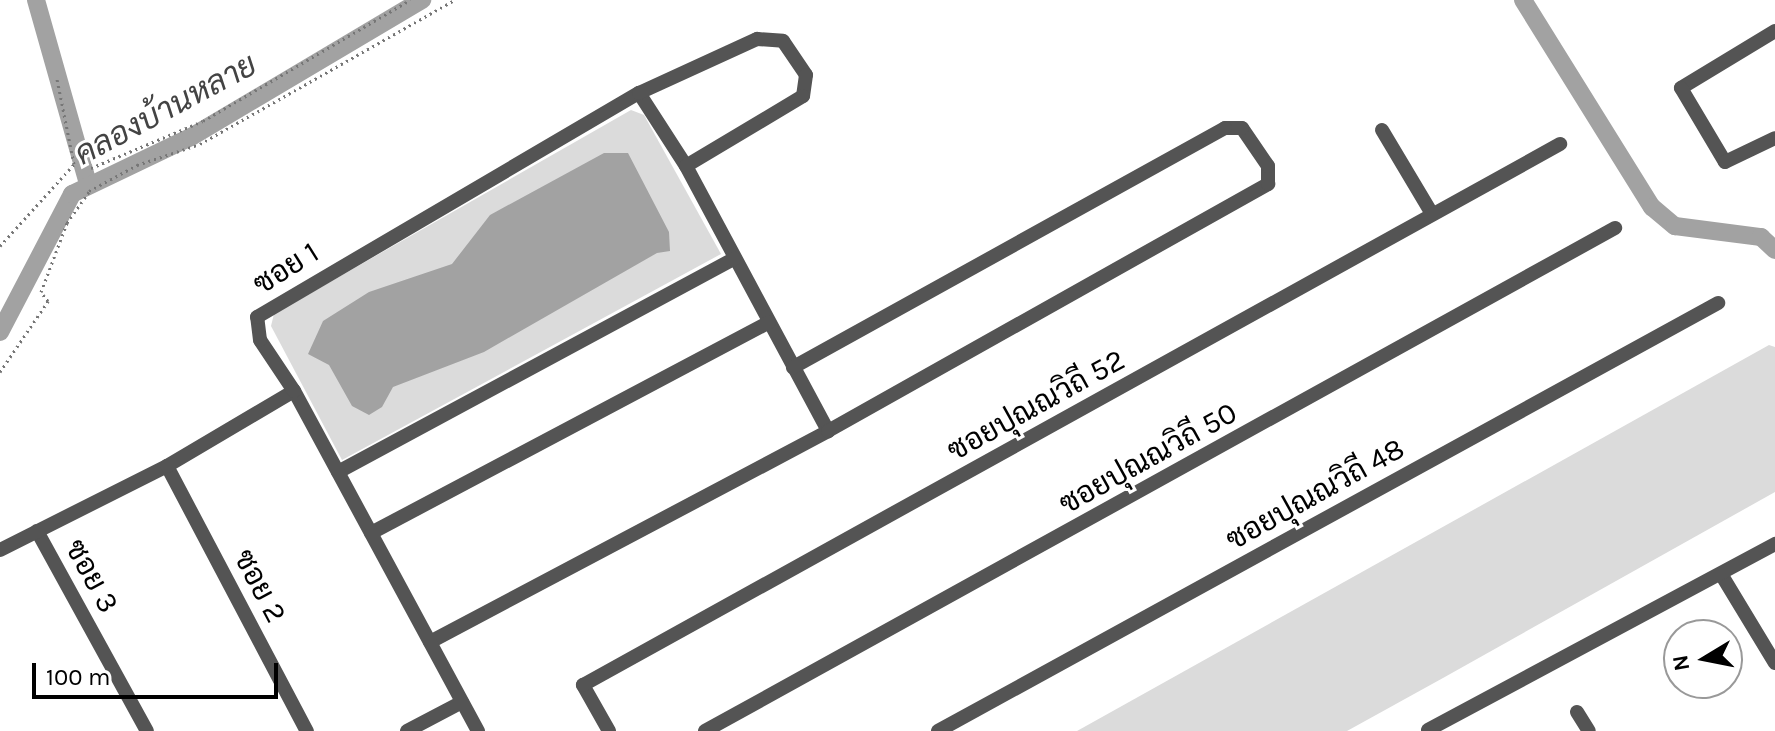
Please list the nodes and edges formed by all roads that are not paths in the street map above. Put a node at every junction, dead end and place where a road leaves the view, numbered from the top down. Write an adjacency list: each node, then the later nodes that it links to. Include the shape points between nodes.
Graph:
1 (1775, 31): 4 (street, via 1682,85 1681,93 1728,163)
2 (639, 93): 6 (street); 6 (street, ซอย 1, via 757,39 783,41 806,75 803,96); 13 (street, ซอย 1, via 263,309 255,326 260,340)
3 (1382, 130): 7 (street)
4 (1775, 138)
5 (1560, 144): 7 (street, ซอยปุณณวิถี 52)
6 (686, 166): 9 (street)
7 (1432, 214): 31 (street, ซอยปุณณวิถี 52, via 583,685)
8 (1615, 228): 32 (street, ซอยปุณณวิถี 50)
9 (734, 259): 11 (street); 16 (street)
10 (1718, 303): 33 (street, ซอยปุณณวิถี 48)
11 (769, 322): 12 (street); 18 (street)
12 (793, 367): 14 (street); 14 (street, via 1225,128 1242,128 1268,166 1268,184)
13 (294, 391): 15 (street); 16 (street, ซอย 1)
14 (828, 431): 22 (street)
15 (167, 466): 17 (street); 28 (street, ซอย 2)
16 (338, 472): 18 (street, ซอย 1)
17 (37, 531): 20 (street); 27 (street, ซอย 3)
18 (371, 533): 22 (street, ซอย 1)
19 (1775, 544): 21 (street)
20 (0, 550)
21 (1721, 574): 23 (street); 26 (street)
22 (430, 642): 24 (street, ซอย 1)
23 (1775, 663)
24 (462, 702): 29 (street); 30 (street, ซอย 1)
25 (1577, 712): 34 (street)
26 (1428, 730)
27 (147, 731)
28 (307, 731)
29 (407, 731)
30 (478, 731)
31 (609, 731)
32 (705, 731)
33 (938, 731)
34 (1589, 731)

